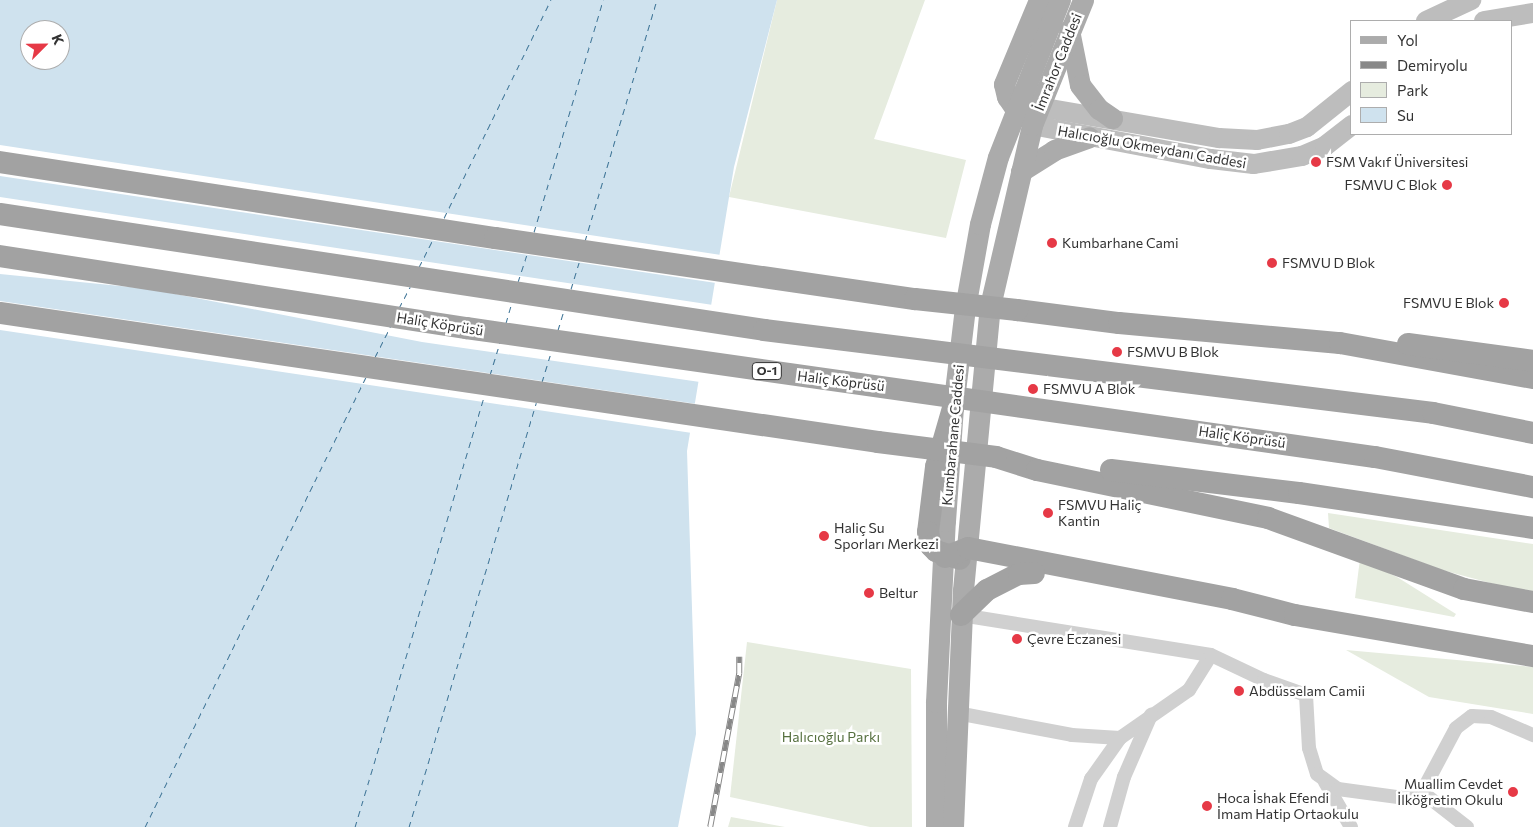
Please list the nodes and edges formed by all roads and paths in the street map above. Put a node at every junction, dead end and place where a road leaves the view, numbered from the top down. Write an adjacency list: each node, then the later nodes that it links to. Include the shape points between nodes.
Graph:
1 (1039, 0): 10 (main road, via 1004,84)
2 (1060, 0): 10 (main road, İmrahor Caddesi)
3 (1083, 0): 8 (main road, İmrahor Caddesi)
4 (1470, 0): 6 (main road)
5 (1533, 13): 7 (main road)
6 (1428, 20)
7 (1490, 20)
8 (1069, 30): 11 (main road, İmrahor Caddesi); 12 (main road, via 1080,85 1099,109)
9 (1350, 94): 12 (main road, Halıcıoğlu Okmeydanı Caddesi, via 1307,127 1257,140 1219,138)
10 (1015, 110): 11 (main road); 23 (main road, Kumbarahane Caddesi, via 980,224)
11 (1036, 116): 12 (main road, Halıcıoğlu Okmeydanı Caddesi); 14 (main road, Halıcıoğlu Okmeydanı Caddesi); 16 (main road, Kumbarahane Caddesi)
12 (1112, 118)
13 (1350, 127): 14 (main road, Halıcıoğlu Okmeydanı Caddesi, via 1325,146 1302,156 1254,164)
14 (1089, 137): 16 (main road, via 1054,150)
15 (0, 162): 20 (highway, bridge, via 915,299 1119,323)
16 (1021, 171): 28 (main road, Kumbarahane Caddesi, via 990,306)
17 (0, 214): 24 (highway, bridge, via 764,330 1432,413)
18 (0, 256): 26 (highway, Haliç Köprüsü / O-1, bridge, via 457,326 1375,456)
19 (0, 313): 25 (highway, bridge)
20 (1340, 343): 21 (highway, via 1403,343); 22 (highway)
21 (1533, 361)
22 (1533, 378)
23 (953, 408): 29 (highway, via 936,467 928,532 931,546)
24 (1533, 433)
25 (996, 457): 27 (highway, via 1299,493); 31 (highway, via 1037,470 1268,518 1429,577)
26 (1533, 487)
27 (1533, 528)
28 (967, 554): 29 (highway); 30 (highway); 33 (main road, Kumbarahane Caddesi); 34 (highway, via 1260,605)
29 (945, 557): 44 (main road, via 936,702)
30 (1034, 573): 33 (highway, via 1019,574 987,590); 34 (highway, via 1270,616)
31 (1509, 599): 32 (highway); 35 (highway)
32 (1533, 602)
33 (961, 615): 36 (street); 38 (main road, Kumbarahane Caddesi)
34 (1295, 615): 37 (highway)
35 (1533, 616)
36 (1210, 655): 39 (street, via 1190,690); 42 (street, via 1306,695 1309,748)
37 (1533, 656)
38 (957, 713): 41 (street, via 1072,735); 45 (main road, Kumbarahane Caddesi)
39 (1152, 714): 41 (street); 47 (street, via 1124,777)
40 (1533, 735): 43 (street, via 1491,717 1472,716 1456,728)
41 (1120, 738): 46 (street, via 1091,779)
42 (1322, 778): 43 (street, via 1338,789 1406,798); 48 (street)
43 (1422, 792): 49 (street)
44 (936, 827)
45 (953, 827)
46 (1076, 827)
47 (1110, 827)
48 (1351, 827)
49 (1467, 827)

